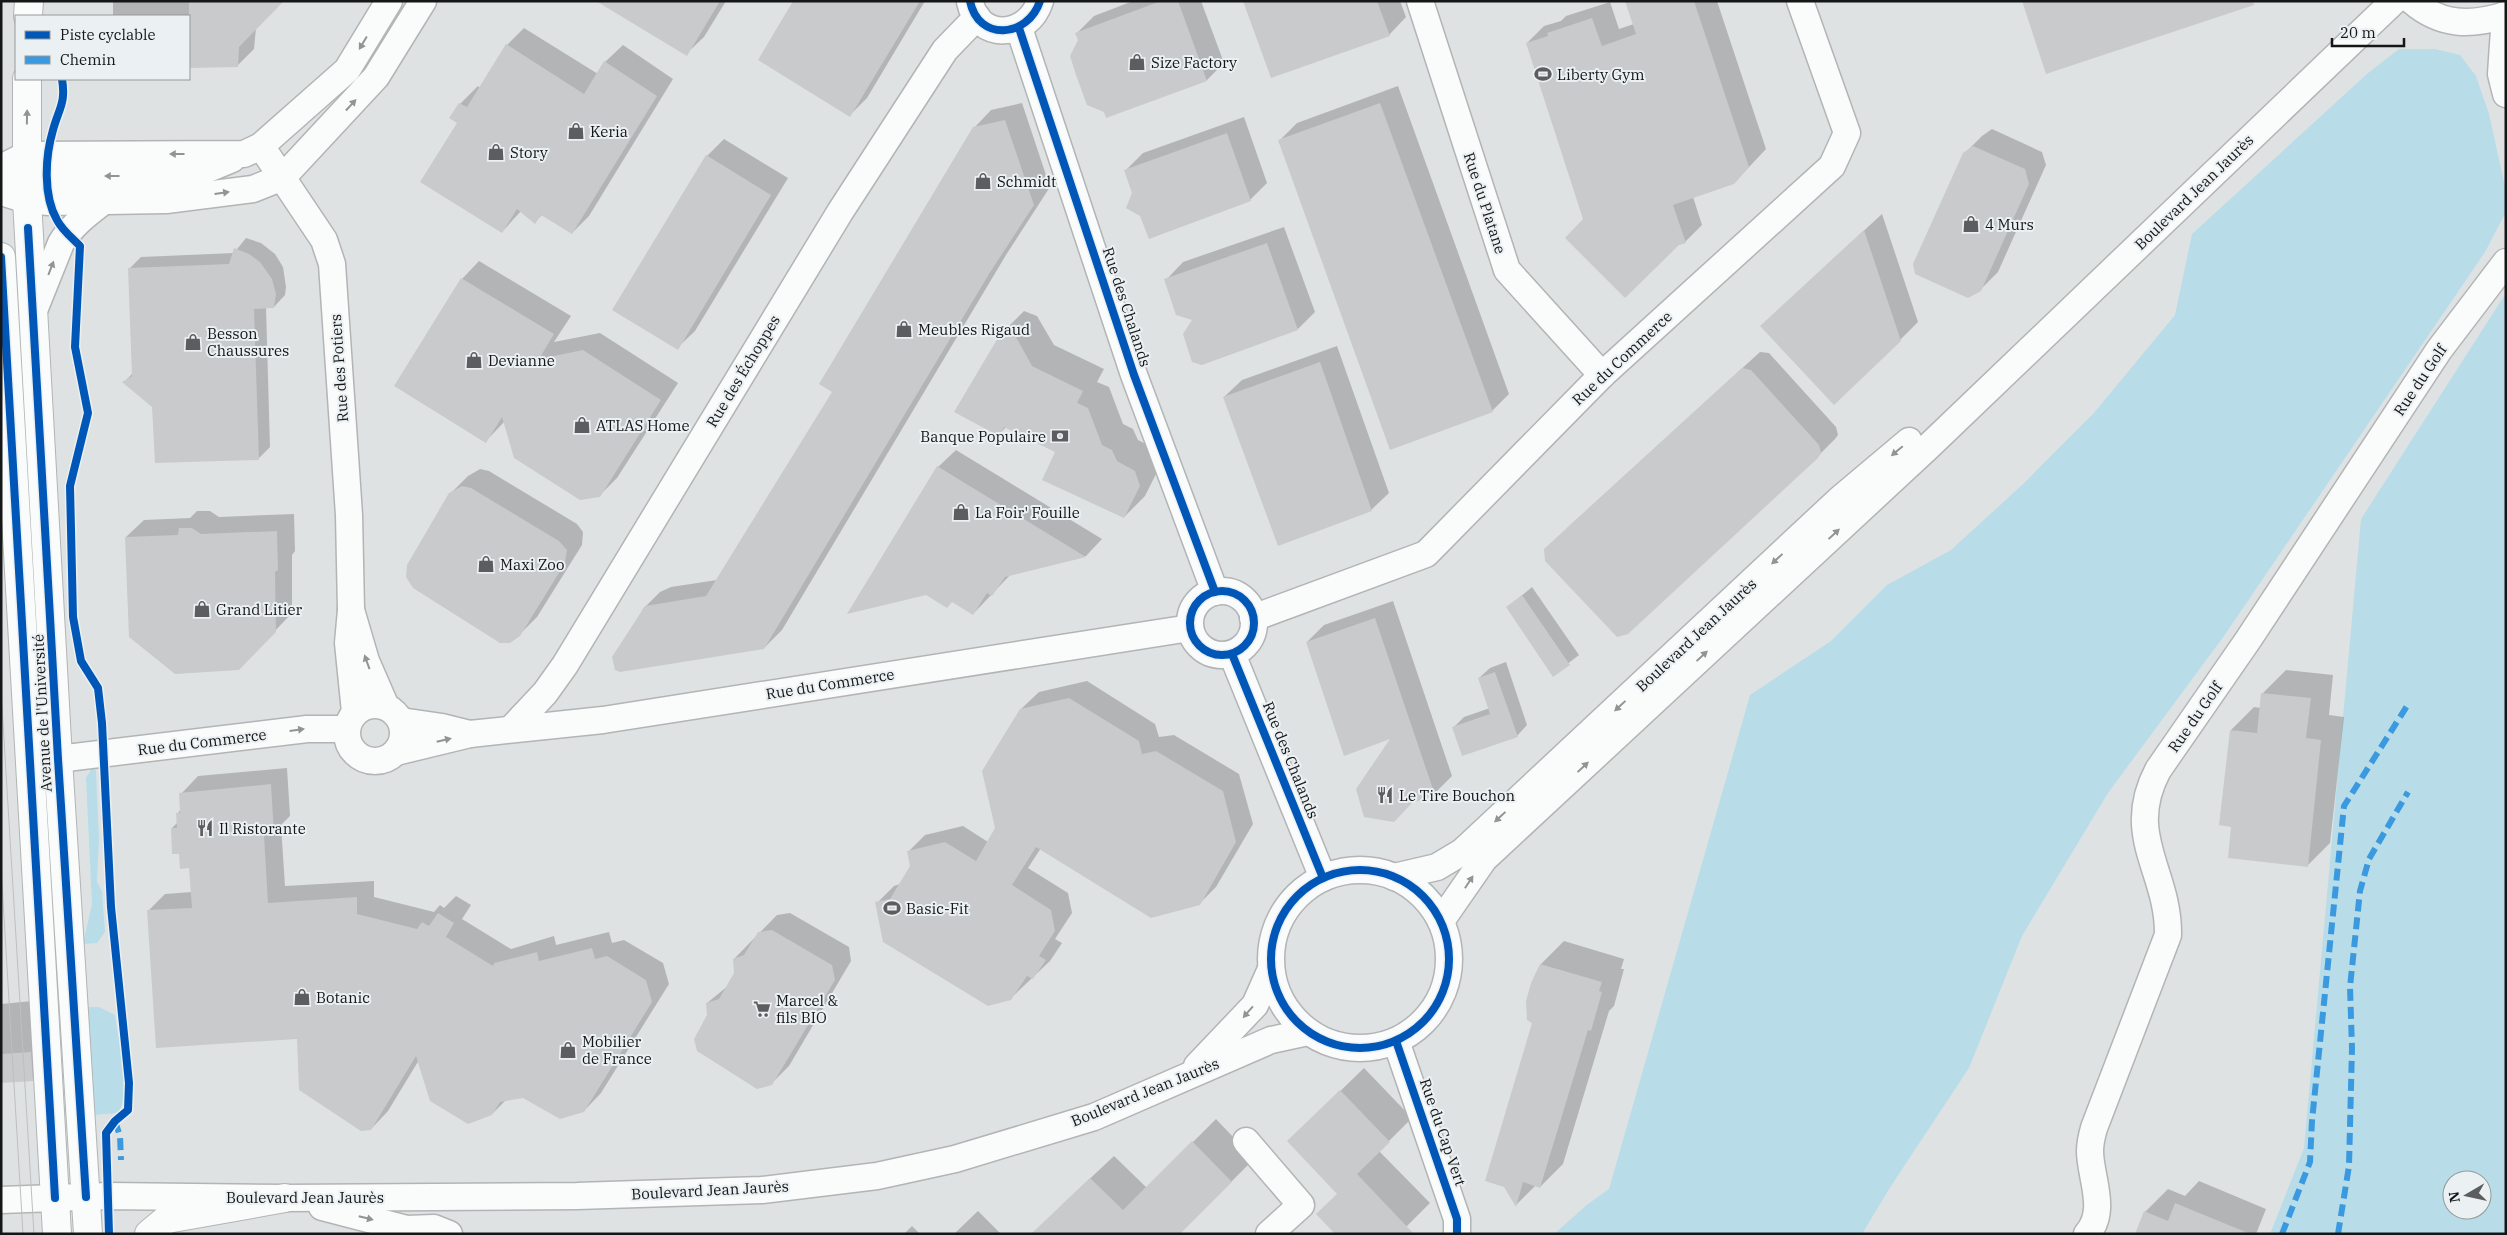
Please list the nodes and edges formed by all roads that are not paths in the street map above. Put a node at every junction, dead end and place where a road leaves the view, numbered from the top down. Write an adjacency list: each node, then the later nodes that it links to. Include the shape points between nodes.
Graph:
1 (29, 1): 10 (main road)
2 (389, 1): 15 (street, one-way to 15, via 347,70)
3 (423, 1): 16 (street, one-way to 3, via 376,77)
4 (1040, 1): 12 (street, via 1030,21)
5 (1420, 1): 22 (street, Rue du Platane, via 1507,270)
6 (1800, 1): 22 (street, Rue du Commerce, via 1847,132 1832,166)
7 (2394, 1): 23 (street, Boulevard Jean Jaurès)
8 (2412, 1): 11 (street, via 2424,11 2450,21 2478,23)
9 (974, 9): 12 (street, via 996,30); 31 (street, Rue des Échoppes, via 840,212 565,665 545,693)
10 (28, 15)
11 (2506, 15): 14 (street, via 2501,74)
12 (1019, 28): 24 (street, Rue des Chalands, via 1134,374)
13 (27, 80): 17 (main road, one-way to 13)
14 (2506, 94)
15 (252, 150): 16 (street, Rue des Potiers); 17 (street, one-way to 17, via 191,176)
16 (283, 178): 18 (street, one-way to 16, via 166,200 221,194); 25 (street, Rue des Potiers, via 324,240 332,264)
17 (14, 180): 18 (street); 21 (main road, Avenue de l'Université, via 28,228)
18 (104, 201): 21 (street, one-way to 18, via 67,233)
19 (1, 257): 44 (main road, Avenue de l'Université)
20 (2506, 262): 53 (street, Rue du Golf, via 2439,350 2148,788 2144,811 2145,836 2165,902 2168,935 2094,1128 2090,1151 2096,1214)
21 (33, 313): 34 (main road, Avenue de l'Université)
22 (1602, 375): 26 (street, Rue du Commerce, via 1426,554)
23 (1994, 383): 35 (street, Boulevard Jean Jaurès, one-way to 35, via 1949,407 1840,500 1462,852 1437,867); 37 (street, Boulevard Jean Jaurès, one-way to 23, via 1484,859)
24 (1215, 592): 26 (street, via 1235,594 1243,600); 27 (street, via 1199,601 1193,609)
25 (352, 610): 29 (street, Rue des Potiers, one-way to 25, via 366,661); 30 (street, Rue des Potiers, via 348,642)
26 (1253, 618): 28 (street, via 1251,636 1240,650)
27 (1190, 628): 28 (street, via 1193,637 1205,650 1213,654); 31 (street, Rue du Commerce, via 603,720)
28 (1232, 654): 36 (street, Rue des Chalands)
29 (393, 714): 30 (street, via 370,705); 32 (street, Rue du Commerce); 33 (street, via 403,737)
30 (351, 721): 33 (street, via 349,746 361,758 376,762); 34 (street, Rue du Commerce, one-way to 30)
31 (512, 728): 32 (street, Rue du Commerce)
32 (470, 734): 33 (street, Rue du Commerce, one-way to 32)
33 (396, 752)
34 (58, 760): 43 (main road, Avenue de l'Université)
35 (1394, 877): 36 (street, via 1370,871 1346,871); 37 (street, via 1413,888)
36 (1323, 878): 38 (street, via 1300,893 1282,916 1272,941)
37 (1441, 921): 40 (street, via 1448,949 1447,977 1438,1004 1420,1026)
38 (1271, 969): 39 (street, via 1277,993 1290,1015); 41 (street, one-way to 41, via 1255,1004)
39 (1308, 1032): 40 (street, via 1328,1043 1351,1048 1374,1048); 41 (street, Boulevard Jean Jaurès, via 1271,1040)
40 (1396, 1041): 52 (street, Rue du Cap Vert, via 1457,1219)
41 (1188, 1075): 45 (street, Boulevard Jean Jaurès, via 1094,1117 955,1159 877,1176 762,1190 576,1196)
42 (1246, 1141): 51 (street, via 1301,1205)
43 (86, 1197): 44 (street, Boulevard Jean Jaurès); 45 (street, Boulevard Jean Jaurès); 48 (main road, Avenue de l'Université)
44 (55, 1198): 46 (street, Boulevard Jean Jaurès); 47 (main road, Avenue de l'Université)
45 (285, 1198): 49 (main road, via 167,1219); 50 (street, one-way to 50, via 407,1229 434,1228)
46 (1, 1200)
47 (58, 1234)
48 (88, 1234)
49 (149, 1234)
50 (450, 1234)
51 (1269, 1234)
52 (1457, 1234)
53 (2087, 1234)

